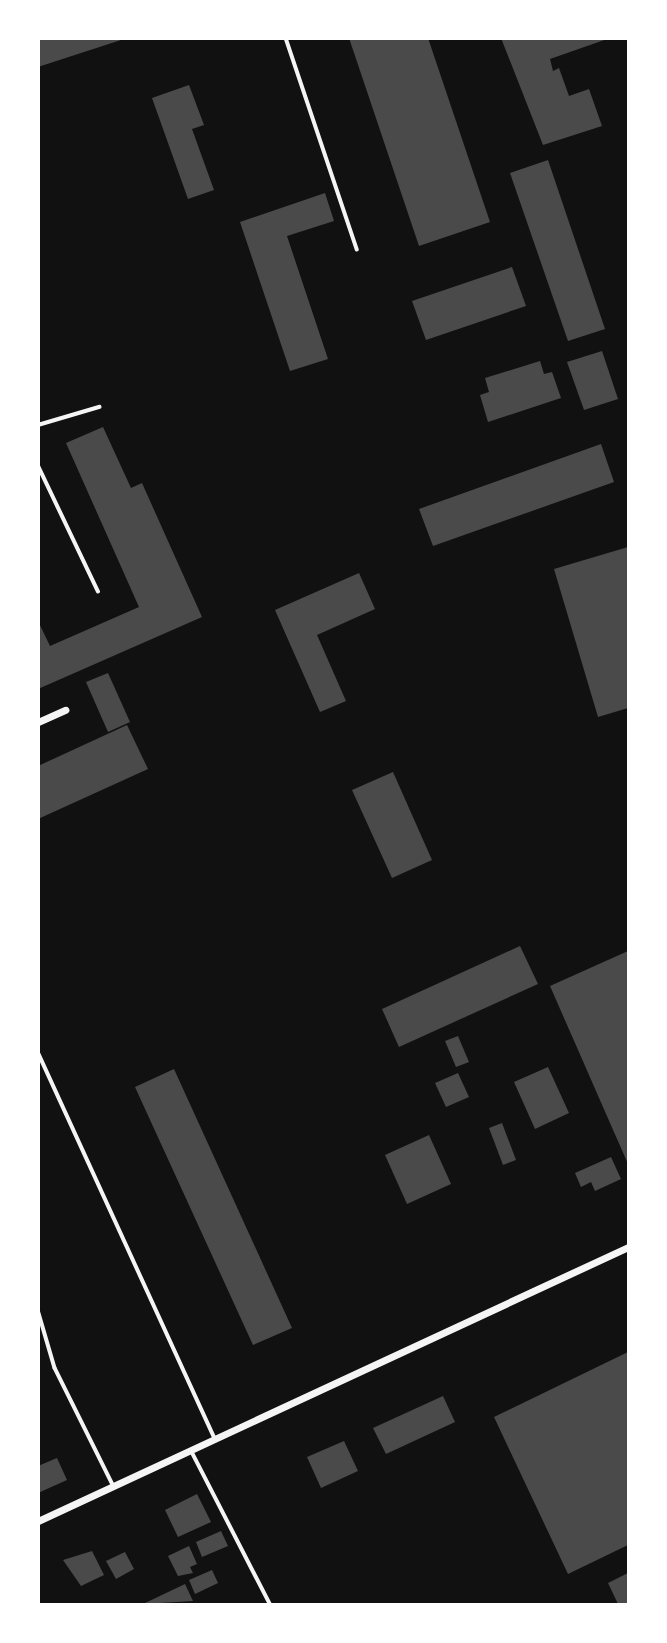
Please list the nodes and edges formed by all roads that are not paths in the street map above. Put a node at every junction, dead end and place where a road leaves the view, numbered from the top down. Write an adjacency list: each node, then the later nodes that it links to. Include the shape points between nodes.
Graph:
1 (286, 38): 2 (lane)
2 (357, 249)
3 (99, 407): 4 (lane)
4 (38, 425)
5 (38, 465): 6 (lane)
6 (97, 590)
7 (65, 710): 8 (street)
8 (38, 722)
9 (38, 1052): 12 (lane)
10 (628, 1247): 12 (street)
11 (38, 1310): 14 (lane, via 55,1368)
12 (214, 1437): 13 (street)
13 (190, 1448): 14 (street); 16 (lane)
14 (113, 1485): 15 (street)
15 (38, 1521)
16 (271, 1605)

